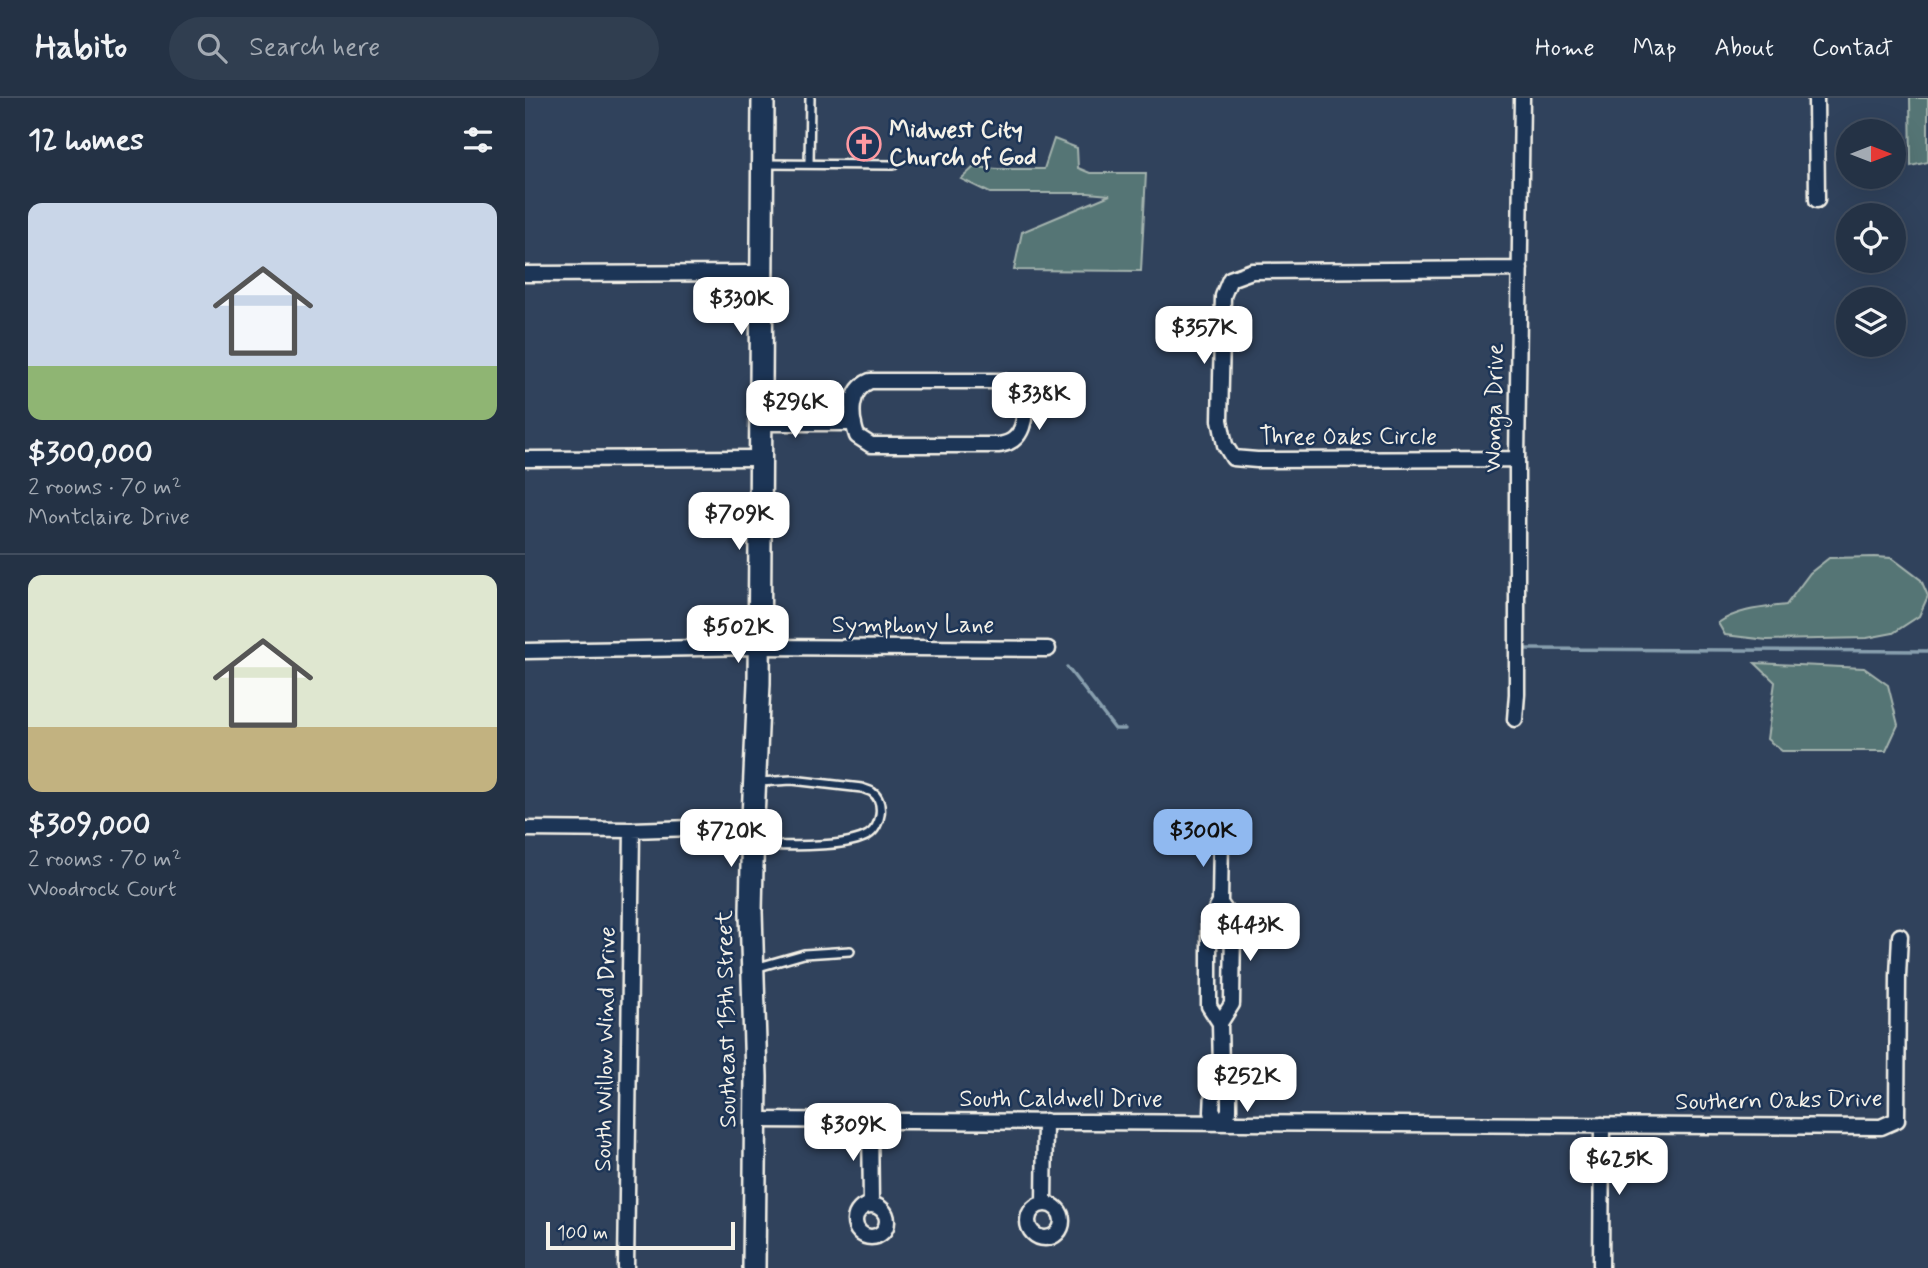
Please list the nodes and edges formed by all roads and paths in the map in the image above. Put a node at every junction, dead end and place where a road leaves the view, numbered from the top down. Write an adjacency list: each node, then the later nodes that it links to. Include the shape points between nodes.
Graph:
1 (763, 98): 5 (main road, Southeast 15th Street)
2 (810, 98): 6 (lane)
3 (1522, 98): 9 (street, Wonga Drive)
4 (1816, 98): 8 (street)
5 (763, 164): 6 (lane); 10 (main road, Southeast 15th Street)
6 (809, 164): 7 (lane)
7 (894, 164)
8 (1817, 200)
9 (1520, 269): 20 (street, Wonga Drive); 20 (street, Three Oaks Circle, via 1252,271 1230,279 1223,296 1220,420 1224,444 1233,458)
10 (762, 273): 11 (street); 12 (main road, Southeast 15th Street)
11 (525, 274)
12 (761, 401): 13 (street); 16 (main road, Southeast 15th Street)
13 (814, 401): 14 (street); 15 (street)
14 (853, 401): 17 (street); 17 (street, via 857,389 870,381 1001,381 1012,384 1023,398 1024,424 1012,442 999,445 884,445 863,441)
15 (815, 422): 16 (street); 17 (street)
16 (761, 423): 18 (main road, Southeast 15th Street)
17 (854, 423)
18 (761, 458): 19 (street); 21 (main road, Southeast 15th Street)
19 (525, 459)
20 (1517, 459): 24 (street, Wonga Drive)
21 (759, 647): 22 (street, Symphony Lane); 23 (street, Symphony Lane); 25 (main road, Southeast 15th Street)
22 (1048, 649)
23 (525, 651)
24 (1515, 719)
25 (754, 782): 29 (main road, Southeast 15th Street); 29 (lane, via 792,780 862,788 876,796 880,807 874,830 857,840 810,845)
26 (525, 829): 27 (street)
27 (632, 830): 29 (street); 45 (street, South Willow Wind Drive)
28 (1220, 834): 30 (street)
29 (752, 836): 33 (main road, Southeast 15th Street)
30 (1220, 903): 34 (street, via 1209,922 1209,1006); 34 (street, via 1233,922 1232,1004)
31 (1901, 936): 42 (street, Southern Oaks Drive, via 1897,1120 1881,1127)
32 (850, 951): 33 (lane, via 804,954)
33 (753, 968): 38 (main road, Southeast 15th Street)
34 (1220, 1023): 35 (street)
35 (1220, 1068): 36 (street); 37 (street)
36 (1213, 1092): 37 (street); 41 (street, via 1212,1111)
37 (1229, 1093): 41 (street, via 1229,1111)
38 (755, 1119): 39 (street, South Caldwell Drive); 46 (main road, Southeast 15th Street)
39 (870, 1121): 40 (street, South Caldwell Drive); 44 (street)
40 (1045, 1121): 41 (street, South Caldwell Drive); 43 (street)
41 (1221, 1122): 42 (street, South Caldwell Drive)
42 (1602, 1125): 47 (street)
43 (1044, 1204)
44 (871, 1205)
45 (627, 1268)
46 (754, 1268)
47 (1601, 1268)

